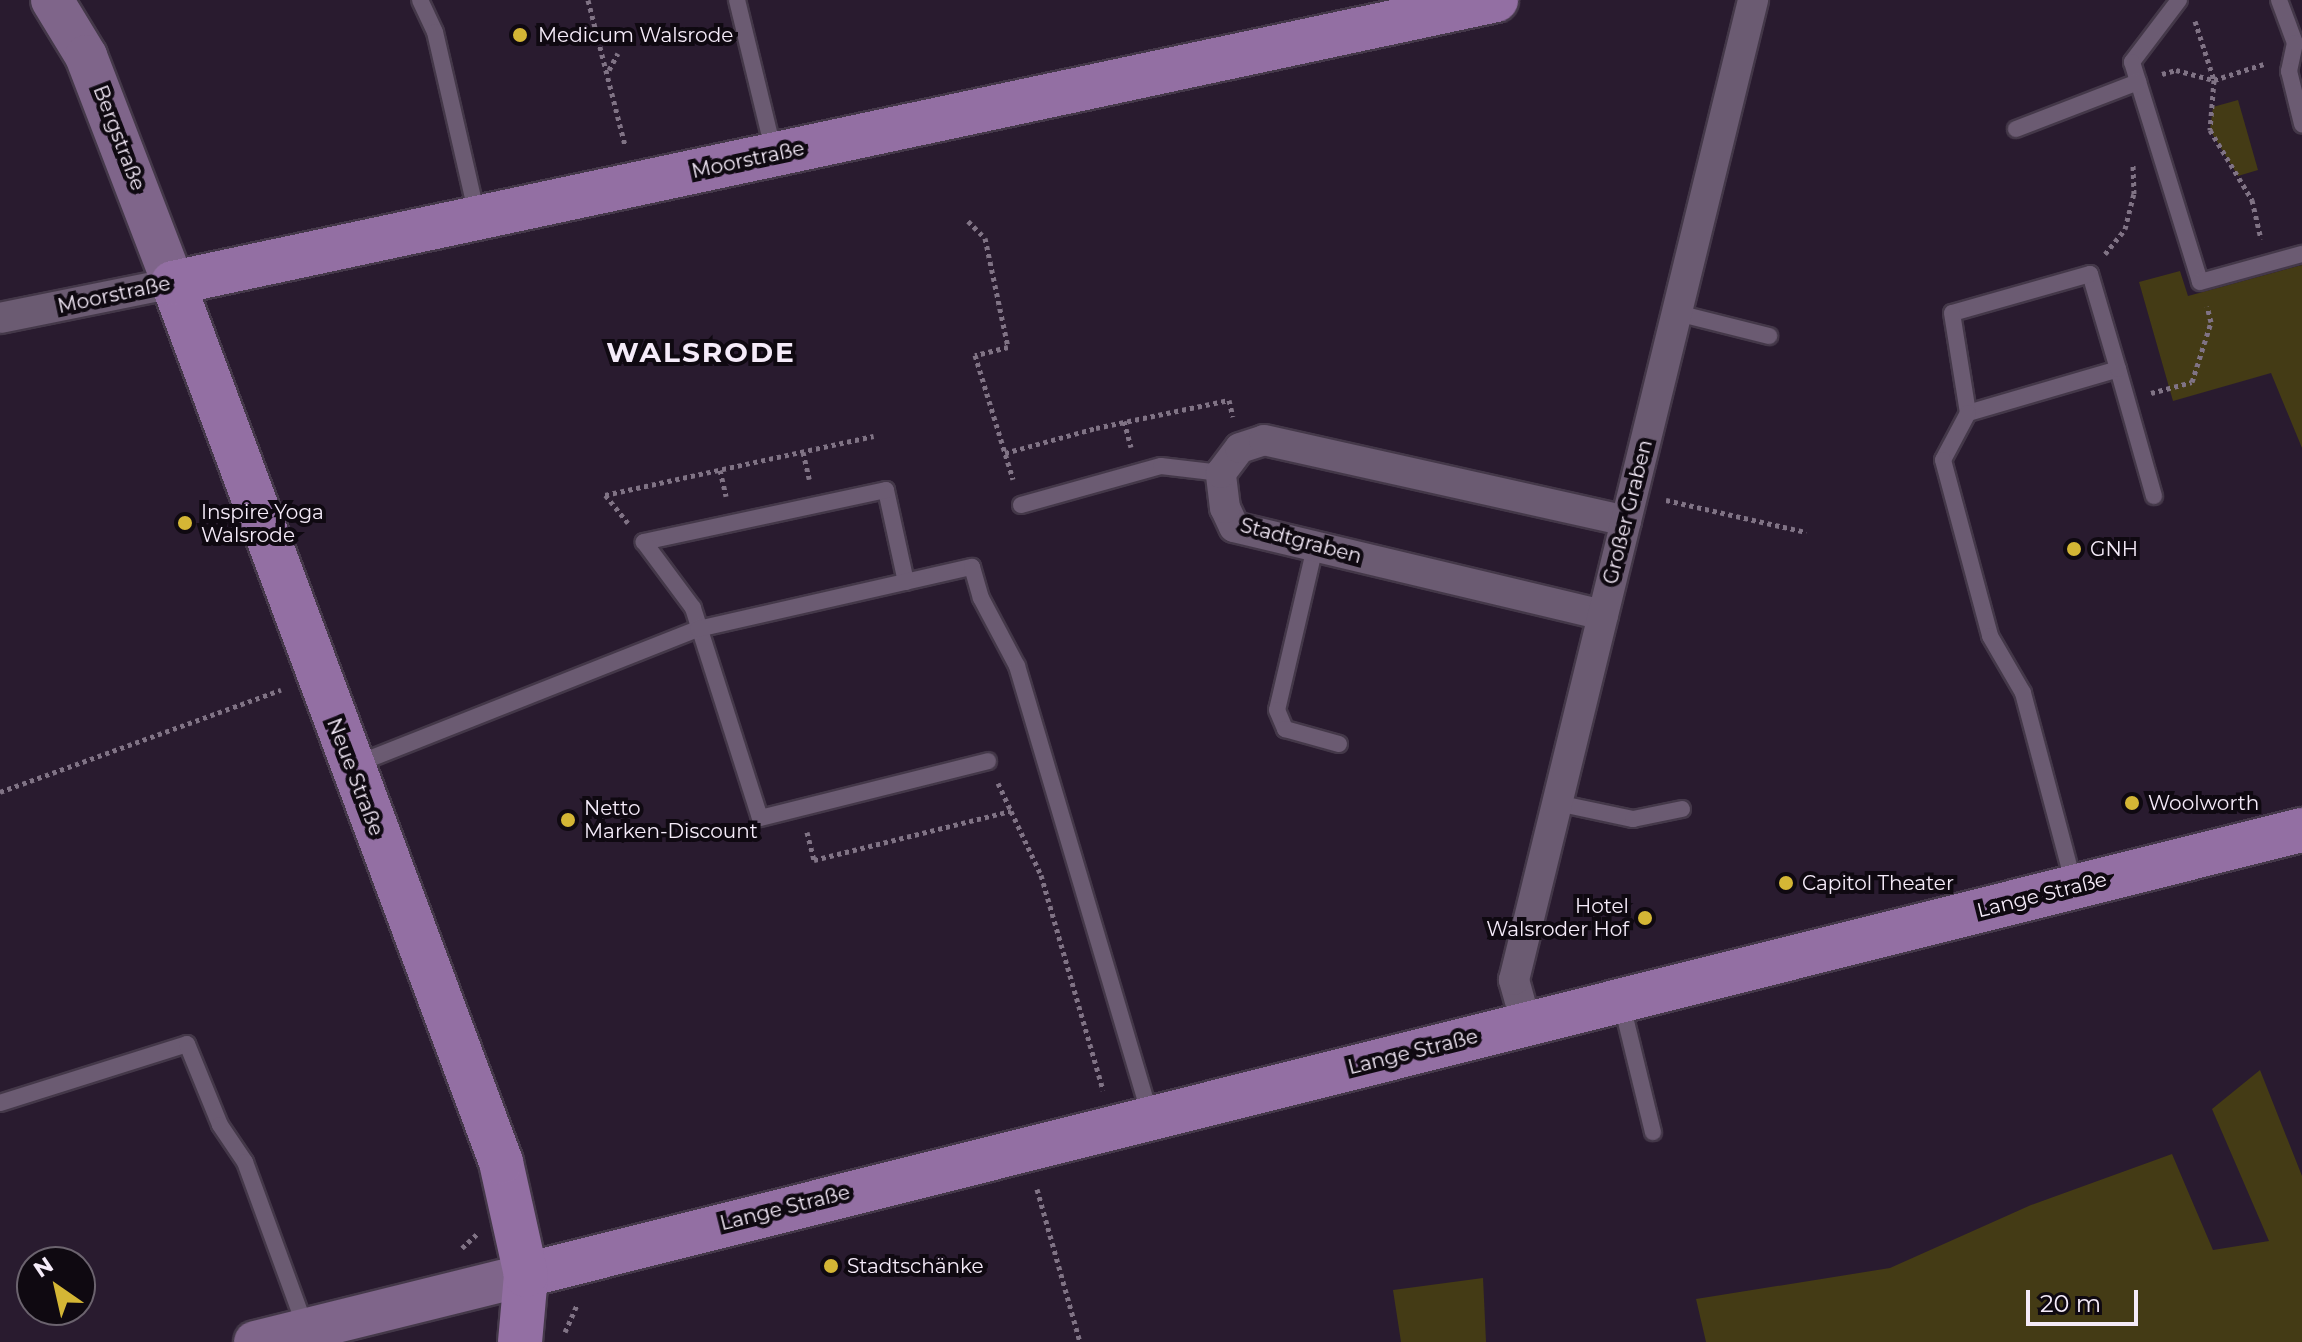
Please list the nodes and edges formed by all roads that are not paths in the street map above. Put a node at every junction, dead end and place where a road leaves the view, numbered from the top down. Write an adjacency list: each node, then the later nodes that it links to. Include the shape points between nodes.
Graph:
1 (52, 0): 14 (main road, Bergstraße, via 86,56)
2 (420, 0): 12 (lane, via 435,32)
3 (737, 0): 11 (lane)
4 (1496, 0): 11 (main road, Moorstraße)
5 (1753, 0): 15 (street, Großer Graben)
6 (2279, 0): 9 (lane, via 2295,43 2289,71)
7 (2185, 5): 8 (lane, via 2132,62)
8 (2138, 82): 10 (lane); 13 (lane, via 2200,282)
9 (2302, 124)
10 (2016, 129)
11 (774, 155): 12 (main road, Moorstraße)
12 (478, 218): 14 (main road, Moorstraße)
13 (2302, 254)
14 (173, 283): 16 (street, Moorstraße); 30 (main road, Neue Straße)
15 (1677, 313): 17 (lane); 23 (street, Großer Graben)
16 (0, 318)
17 (1769, 336)
18 (2118, 369): 19 (lane); 19 (lane, via 2090,274 1952,313); 21 (lane)
19 (1968, 413): 34 (lane, via 1943,460 1990,636 2023,693)
20 (1221, 473): 22 (lane, via 1161,466); 23 (street, via 1240,448 1264,440); 24 (street, Stadtgraben, via 1225,508 1234,527)
21 (2154, 496)
22 (1021, 505)
23 (1630, 507): 26 (street, Großer Graben)
24 (1315, 547): 26 (street, Stadtgraben); 28 (lane, via 1277,710 1285,729)
25 (906, 582): 27 (lane); 27 (lane, via 886,490 644,542 693,608); 38 (lane, via 972,567 981,598 1017,666)
26 (1603, 615): 31 (street, Großer Graben)
27 (698, 629): 29 (lane, via 760,818); 30 (lane)
28 (1339, 744)
29 (988, 761)
30 (351, 766): 40 (main road, Neue Straße, via 501,1162)
31 (1557, 803): 32 (lane, via 1633,819); 36 (street, Großer Graben, via 1514,980)
32 (1682, 809)
33 (2302, 830): 34 (main road, Lange Straße)
34 (2074, 887): 35 (main road, Lange Straße)
35 (1621, 1000): 36 (main road, Lange Straße); 39 (lane)
36 (1526, 1023): 38 (main road, Lange Straße)
37 (0, 1103): 41 (lane, via 187,1044 220,1125 245,1162)
38 (1132, 1122): 40 (main road, Lange Straße)
39 (1653, 1132)
40 (526, 1275): 41 (main road); 43 (main road, Neue Straße)
41 (306, 1329): 42 (main road)
42 (255, 1342)
43 (520, 1342)

